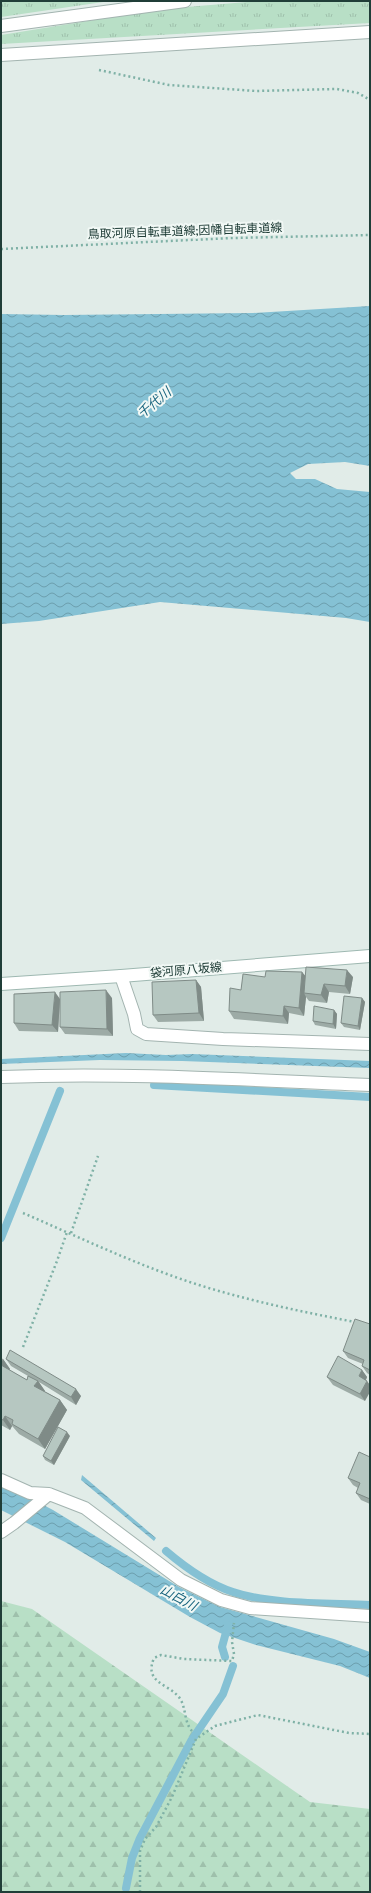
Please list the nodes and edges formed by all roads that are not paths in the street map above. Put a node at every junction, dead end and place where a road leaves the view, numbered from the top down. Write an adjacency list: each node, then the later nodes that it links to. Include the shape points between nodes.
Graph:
1 (185, 1): 2 (street)
2 (1, 26)
3 (370, 32): 4 (street)
4 (1, 55)
5 (370, 956): 6 (street, 袋河原八坂線)
6 (121, 976): 7 (street, 袋河原八坂線); 8 (street, via 137,1029 146,1034)
7 (1, 984)
8 (370, 1044)
9 (1, 1077): 10 (street, via 158,1075)
10 (370, 1085)
11 (1, 1480): 12 (street)
12 (45, 1497): 13 (street); 14 (street, via 85,1508 181,1580 221,1600 250,1608)
13 (1, 1532)
14 (370, 1616)

